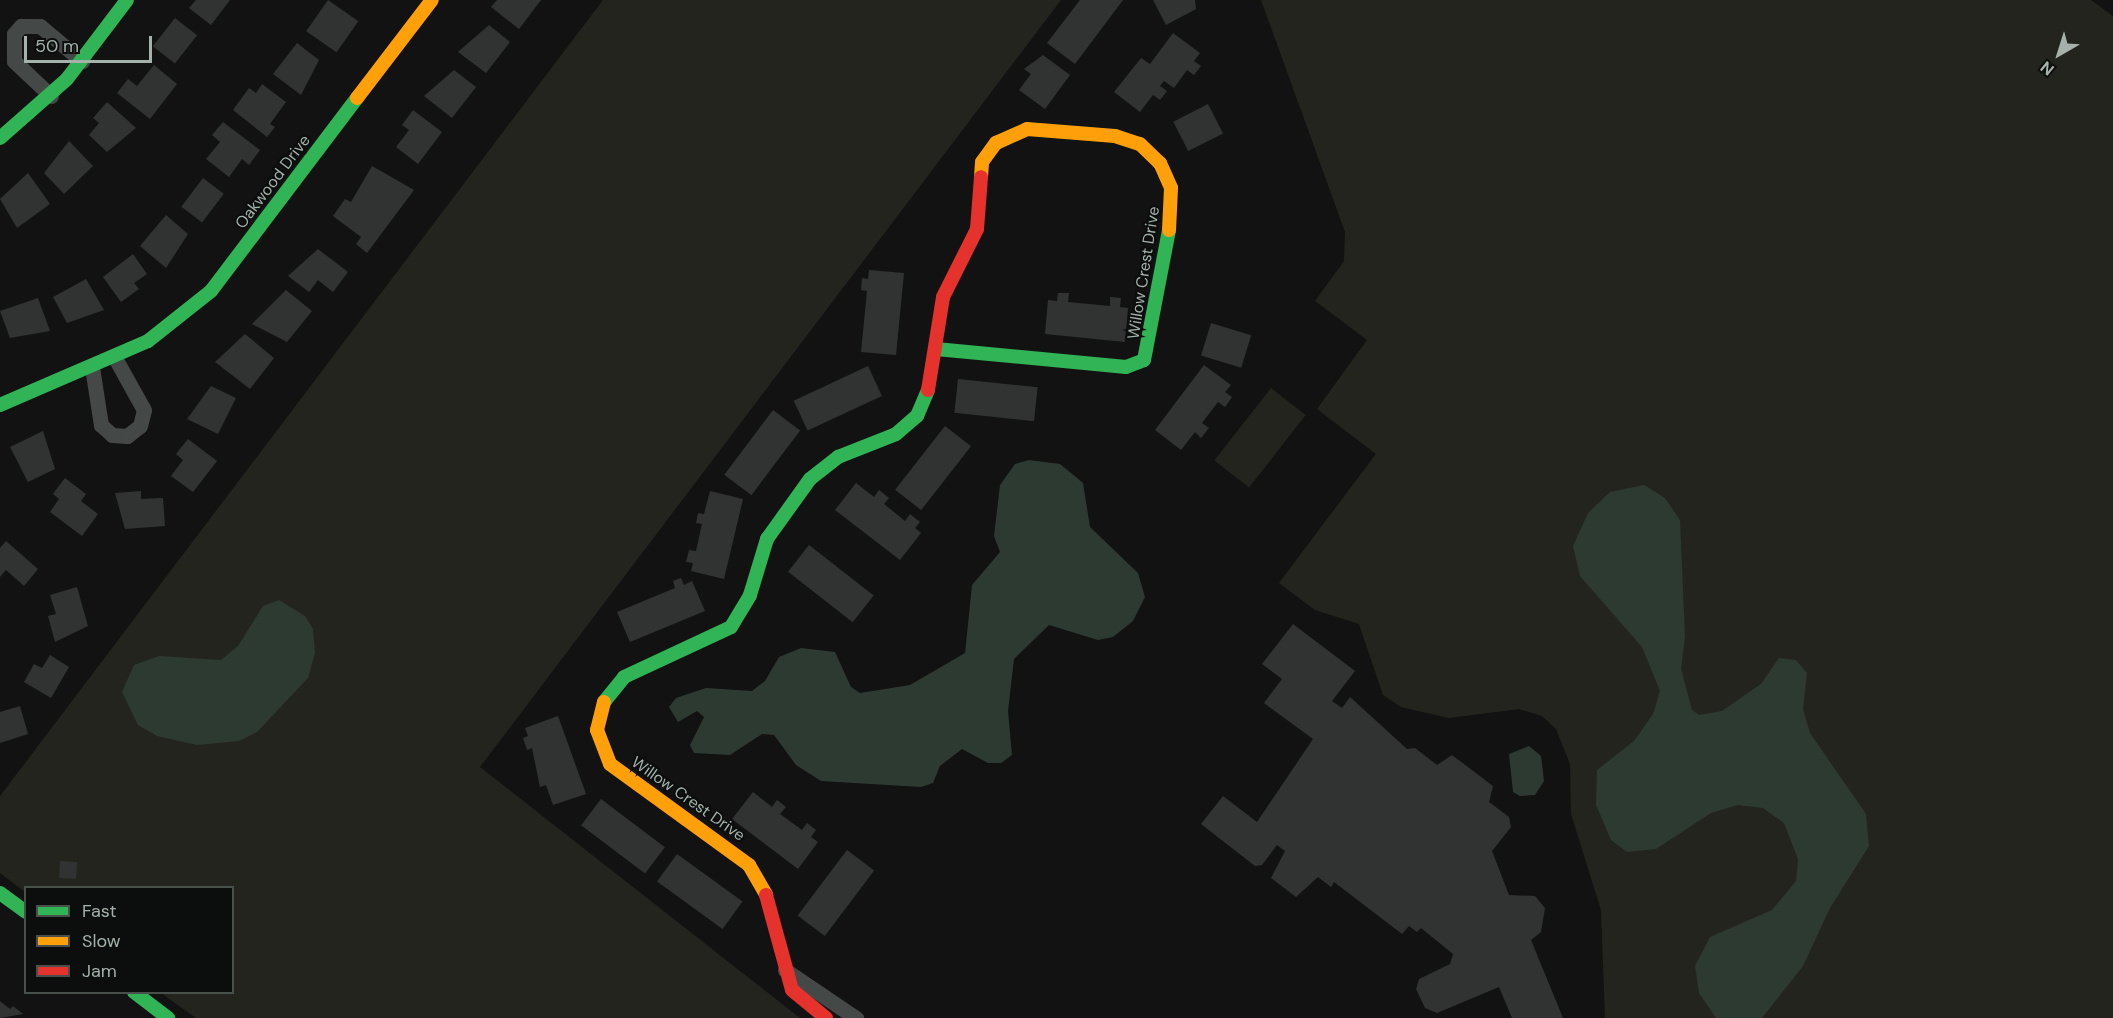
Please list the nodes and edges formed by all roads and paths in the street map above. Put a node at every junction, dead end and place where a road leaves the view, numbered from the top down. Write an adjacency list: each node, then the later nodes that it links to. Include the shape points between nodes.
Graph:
1 (128, 0): 3 (street)
2 (432, 0): 7 (street, Oakwood Drive, via 211,291 156,335)
3 (82, 61): 4 (street); 4 (street, via 40,26 21,26 14,34 14,61)
4 (51, 96): 5 (street)
5 (0, 138)
6 (936, 349): 6 (street, Willow Crest Drive, via 1126,367 1144,360 1151,345 1173,214 1171,188 1160,163 1140,144 1115,136 1026,129 996,143 982,162 977,229 944,297); 12 (street, Willow Crest Drive, via 928,393 908,426 838,457 798,494 767,539 750,595 731,627 624,677 605,696 598,718 603,754 623,777 749,865 764,889)
7 (115, 358): 8 (street, Oakwood Drive); 8 (street, via 144,410 140,426 127,436 112,435 100,425)
8 (92, 367): 9 (street, Oakwood Drive)
9 (0, 405)
10 (0, 893): 11 (street)
11 (24, 911)
12 (785, 970): 15 (street, Willow Crest Drive, via 792,990); 16 (street)
13 (135, 994): 14 (street)
14 (168, 1018)
15 (826, 1018)
16 (856, 1018)

